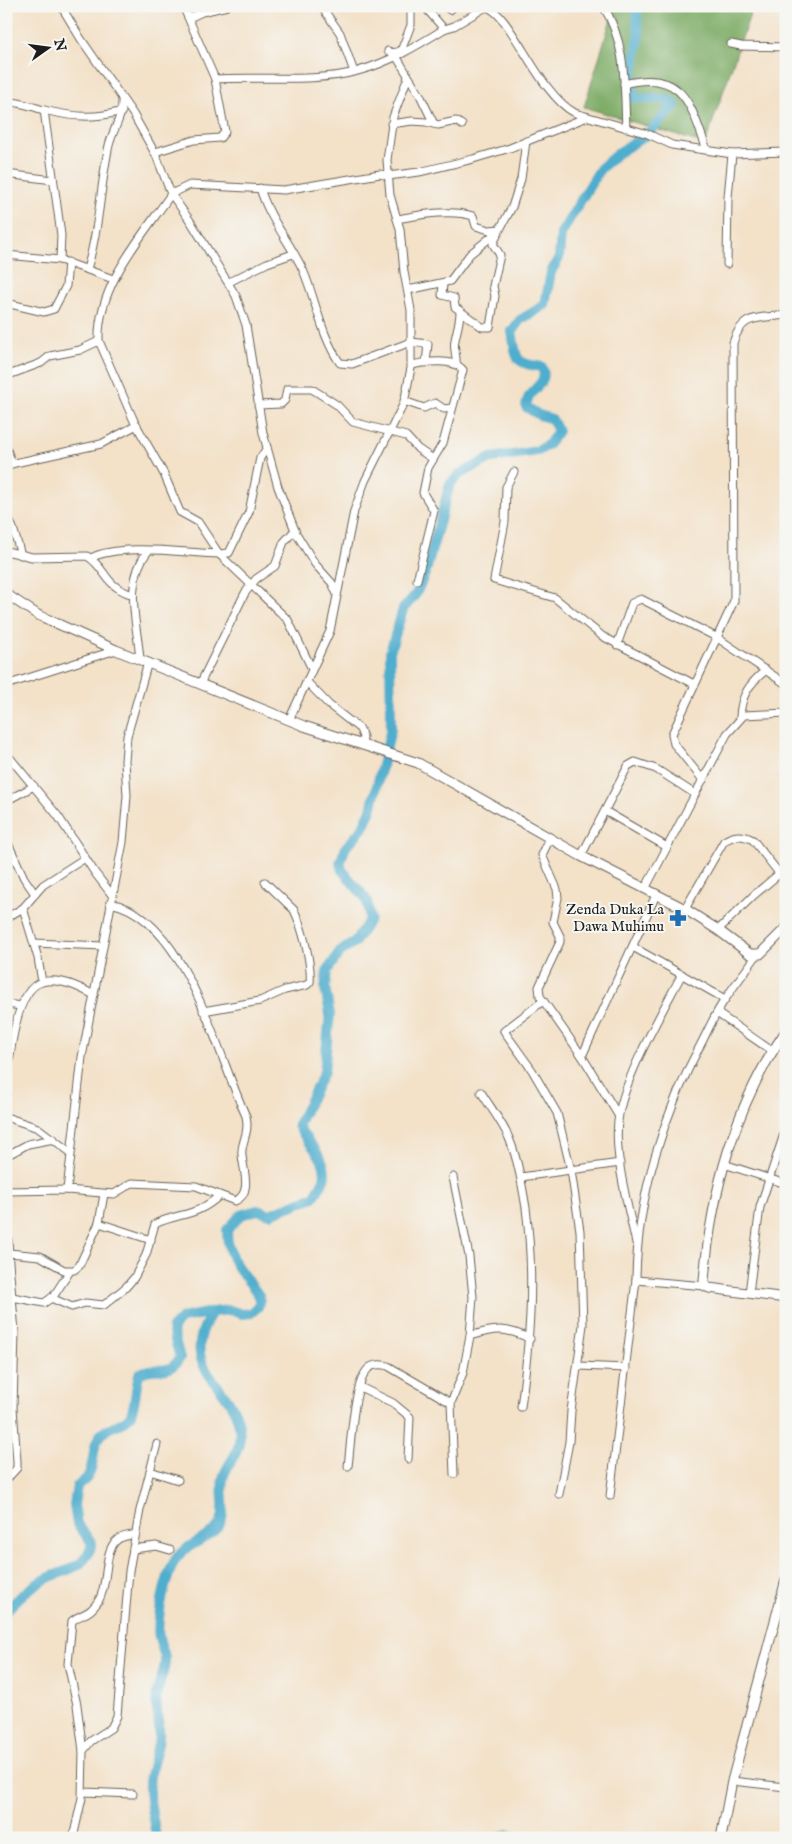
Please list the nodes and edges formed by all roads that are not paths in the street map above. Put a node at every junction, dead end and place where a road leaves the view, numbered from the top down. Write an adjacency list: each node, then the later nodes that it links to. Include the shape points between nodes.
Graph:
1 (61, 6): 20 (street)
2 (183, 6): 10 (street)
3 (227, 6): 10 (street)
4 (321, 6): 16 (street, via 340,33)
5 (411, 6): 14 (street, via 411,25 401,51)
6 (424, 6): 11 (street)
7 (444, 6): 8 (street, via 450,10)
8 (454, 6)
9 (604, 6): 19 (street, via 619,38)
10 (189, 18): 18 (street)
11 (444, 29): 15 (street); 24 (street, via 486,6 492,8 506,22 550,93 564,108)
12 (731, 44): 13 (street)
13 (786, 47)
14 (388, 51)
15 (396, 56): 16 (street); 17 (street)
16 (354, 72): 18 (street)
17 (408, 76): 25 (street); 26 (street)
18 (215, 79): 31 (street, via 224,135)
19 (624, 84): 28 (street); 30 (street, via 644,79 657,80 682,92 697,119)
20 (122, 96): 23 (street); 31 (street)
21 (6, 102): 22 (street)
22 (44, 110): 23 (street, via 92,118); 36 (street)
23 (122, 111): 46 (street, via 108,151 97,230)
24 (587, 117): 28 (street); 29 (street)
25 (391, 124): 26 (street, via 412,121); 35 (street)
26 (434, 124): 27 (street, via 456,121)
27 (462, 125)
28 (626, 128): 30 (street, via 672,145)
29 (526, 141): 35 (street, via 458,163); 40 (street, via 521,179 512,207)
30 (707, 150): 33 (street)
31 (155, 152): 38 (street)
32 (786, 152): 33 (street)
33 (732, 154): 45 (street)
34 (6, 174): 36 (street)
35 (388, 176): 37 (street, via 380,174 296,189); 39 (street)
36 (53, 180): 43 (street, via 61,236)
37 (260, 188): 38 (street, via 201,184 182,187); 41 (street, via 274,223)
38 (171, 194): 47 (street); 48 (street)
39 (397, 218): 40 (street, via 462,213 474,216 476,226 495,231); 50 (street)
40 (500, 229): 49 (street, via 470,254 450,281); 52 (street, via 493,244 500,255 493,286 492,322 490,326 482,327)
41 (293, 254): 48 (street); 55 (street, via 340,363 352,364)
42 (6, 255): 43 (street)
43 (60, 260): 44 (street)
44 (68, 262): 46 (street); 51 (street, via 66,286 54,310 44,312)
45 (727, 264)
46 (87, 268): 47 (street)
47 (113, 279): 54 (street, via 99,329)
48 (228, 282): 61 (street, via 245,320)
49 (443, 284): 50 (street); 52 (street, via 442,295 454,298 455,307)
50 (408, 290): 55 (street)
51 (6, 303)
52 (460, 311): 57 (street, via 455,341)
53 (786, 315): 68 (street, via 746,321 737,330 734,343)
54 (100, 341): 59 (street, via 80,350 50,356); 63 (street)
55 (412, 342): 56 (street, via 428,344); 58 (street)
56 (426, 363): 57 (street); 58 (street)
57 (456, 364): 62 (street, via 463,370)
58 (412, 365): 60 (street)
59 (6, 376)
60 (404, 402): 62 (street, via 424,408 434,403 444,409); 64 (street)
61 (258, 405): 64 (street, via 281,404 289,388 312,389 337,405 353,422); 66 (street)
62 (452, 408): 67 (street, via 443,443)
63 (136, 425): 69 (street, via 101,444); 76 (street, via 164,474 180,512 198,522)
64 (390, 431): 67 (street, via 406,436); 83 (street, via 354,511)
65 (6, 447): 69 (street)
66 (267, 448): 73 (street); 76 (street, via 260,458 254,495 237,540 231,551)
67 (433, 459): 79 (street, via 423,493 434,511)
68 (732, 464): 71 (street); 84 (street, via 734,601)
69 (9, 465)
70 (514, 472): 85 (street, via 506,487 494,580 555,598)
71 (726, 473)
72 (6, 515): 77 (street)
73 (294, 530): 80 (street, via 284,542 275,566); 83 (street, via 315,564 332,583)
74 (6, 551): 77 (street)
75 (148, 551): 76 (street); 78 (street, via 106,552); 82 (street, via 134,576)
76 (219, 554): 80 (street)
77 (21, 556): 78 (street, via 77,555)
78 (91, 558): 82 (street, via 111,585)
79 (417, 580)
80 (252, 584): 88 (street, via 288,620); 91 (street, via 237,607)
81 (6, 594): 86 (street, via 38,615)
82 (133, 595): 87 (street)
83 (337, 596): 88 (street, via 330,631)
84 (716, 637): 85 (street, via 641,599 632,603); 89 (street); 92 (street)
85 (617, 645): 92 (street)
86 (116, 650): 87 (street); 94 (street)
87 (144, 661): 91 (street); 116 (street, via 127,736 127,796)
88 (312, 669): 90 (street)
89 (766, 670): 93 (street); 96 (street, via 749,684)
90 (306, 681): 97 (street); 98 (street, via 329,705 360,729)
91 (200, 684): 97 (street)
92 (694, 684): 100 (street, via 672,734 674,744)
93 (786, 684)
94 (6, 685)
95 (786, 713): 96 (street, via 750,713)
96 (740, 717): 100 (street, via 727,734)
97 (288, 720): 98 (street)
98 (362, 745): 105 (street, via 431,769)
99 (6, 753): 101 (street)
100 (704, 780): 102 (street)
101 (34, 786): 103 (street); 109 (street)
102 (696, 794): 104 (street, via 656,769 636,762 628,766); 107 (street)
103 (6, 801)
104 (605, 811): 107 (street); 108 (street)
105 (550, 838): 108 (street); 132 (street, via 542,855 557,889 553,922 560,942 540,987)
106 (6, 839): 115 (street)
107 (667, 847): 114 (street)
108 (581, 856): 114 (street)
109 (85, 858): 115 (street, via 57,874); 116 (street)
110 (786, 868): 111 (street)
111 (778, 873): 113 (street); 120 (street, via 753,840 733,836 724,841); 123 (street)
112 (265, 882): 135 (street, via 294,910 306,950 310,982 260,1001)
113 (786, 882)
114 (645, 889): 117 (street)
115 (36, 894): 119 (street)
116 (112, 895): 118 (street)
117 (656, 895): 120 (street); 126 (street)
118 (110, 904): 125 (street); 135 (street, via 136,912 167,943 189,979)
119 (24, 908): 121 (street); 124 (street)
120 (685, 909): 123 (street)
121 (6, 918)
122 (786, 928): 127 (street)
123 (718, 930): 127 (street, via 750,954)
124 (34, 944): 125 (street); 129 (street)
125 (103, 946): 130 (street)
126 (633, 947): 128 (street); 139 (street)
127 (757, 955): 131 (street)
128 (682, 974): 131 (street); 143 (street, via 637,1065)
129 (42, 982): 130 (street, via 66,983); 134 (street, via 28,992)
130 (94, 994): 147 (street)
131 (725, 999): 136 (street)
132 (543, 1001): 139 (street); 151 (street, via 504,1031 557,1113)
133 (6, 1004): 134 (street)
134 (21, 1006): 140 (street)
135 (203, 1011): 159 (street, via 248,1125 242,1155 245,1192 235,1201)
136 (717, 1014): 138 (street); 164 (street, via 673,1100 655,1156)
137 (786, 1031): 138 (street)
138 (772, 1051): 150 (street, via 742,1113)
139 (582, 1056): 143 (street)
140 (7, 1078): 142 (street)
141 (480, 1092): 153 (street, via 508,1136)
142 (6, 1095)
143 (618, 1114): 149 (street)
144 (6, 1118): 146 (street, via 38,1128)
145 (786, 1128): 154 (street)
146 (54, 1138): 147 (street); 148 (street, via 28,1144)
147 (70, 1152): 156 (street)
148 (6, 1156)
149 (620, 1163): 151 (street); 164 (street)
150 (724, 1164): 154 (street); 168 (street, via 707,1250)
151 (571, 1170): 153 (street); 175 (street, via 583,1276)
152 (453, 1177): 173 (street, via 472,1279)
153 (521, 1177): 174 (street, via 532,1269)
154 (768, 1180): 155 (street); 169 (street, via 760,1207)
155 (786, 1184)
156 (67, 1190): 157 (street); 158 (street)
157 (6, 1192)
158 (104, 1194): 159 (street, via 114,1194 132,1183 196,1186); 161 (street)
159 (219, 1196): 163 (street, via 189,1215 155,1224)
160 (6, 1221): 162 (street)
161 (99, 1223): 163 (street); 166 (street, via 80,1266)
162 (7, 1231): 165 (street)
163 (151, 1240): 171 (street, via 134,1278 110,1302 99,1306 85,1303 72,1307)
164 (636, 1246): 167 (street)
165 (8, 1251): 166 (street, via 11,1254 40,1256); 170 (street)
166 (70, 1271): 171 (street)
167 (636, 1280): 168 (street); 176 (street)
168 (705, 1286): 169 (street)
169 (749, 1293): 172 (street)
170 (10, 1298): 171 (street, via 38,1304); 185 (street, via 15,1346 13,1408 17,1468)
171 (51, 1298)
172 (786, 1298)
173 (470, 1336): 174 (street, via 490,1330 511,1330); 178 (street, via 463,1374)
174 (530, 1339): 179 (street)
175 (579, 1366): 176 (street); 187 (street)
176 (626, 1368): 188 (street)
177 (360, 1387): 178 (street, via 366,1371 382,1364); 181 (street, via 393,1403 410,1417); 182 (street)
178 (451, 1403): 184 (street)
179 (520, 1407)
180 (157, 1444): 183 (street)
181 (408, 1459)
182 (348, 1466)
183 (150, 1471): 186 (street); 189 (street)
184 (454, 1474)
185 (6, 1480)
186 (178, 1480)
187 (559, 1494)
188 (610, 1496)
189 (135, 1534): 190 (street); 193 (street, via 115,1542 99,1600 87,1614 72,1621 68,1664)
190 (133, 1549): 191 (street, via 156,1546); 193 (street, via 126,1593 117,1716 111,1728)
191 (170, 1550)
192 (786, 1580): 194 (street)
193 (83, 1751): 196 (street)
194 (732, 1782): 195 (street); 199 (street)
195 (786, 1787)
196 (83, 1792): 197 (street); 198 (street)
197 (133, 1794)
198 (73, 1838)
199 (722, 1838)

